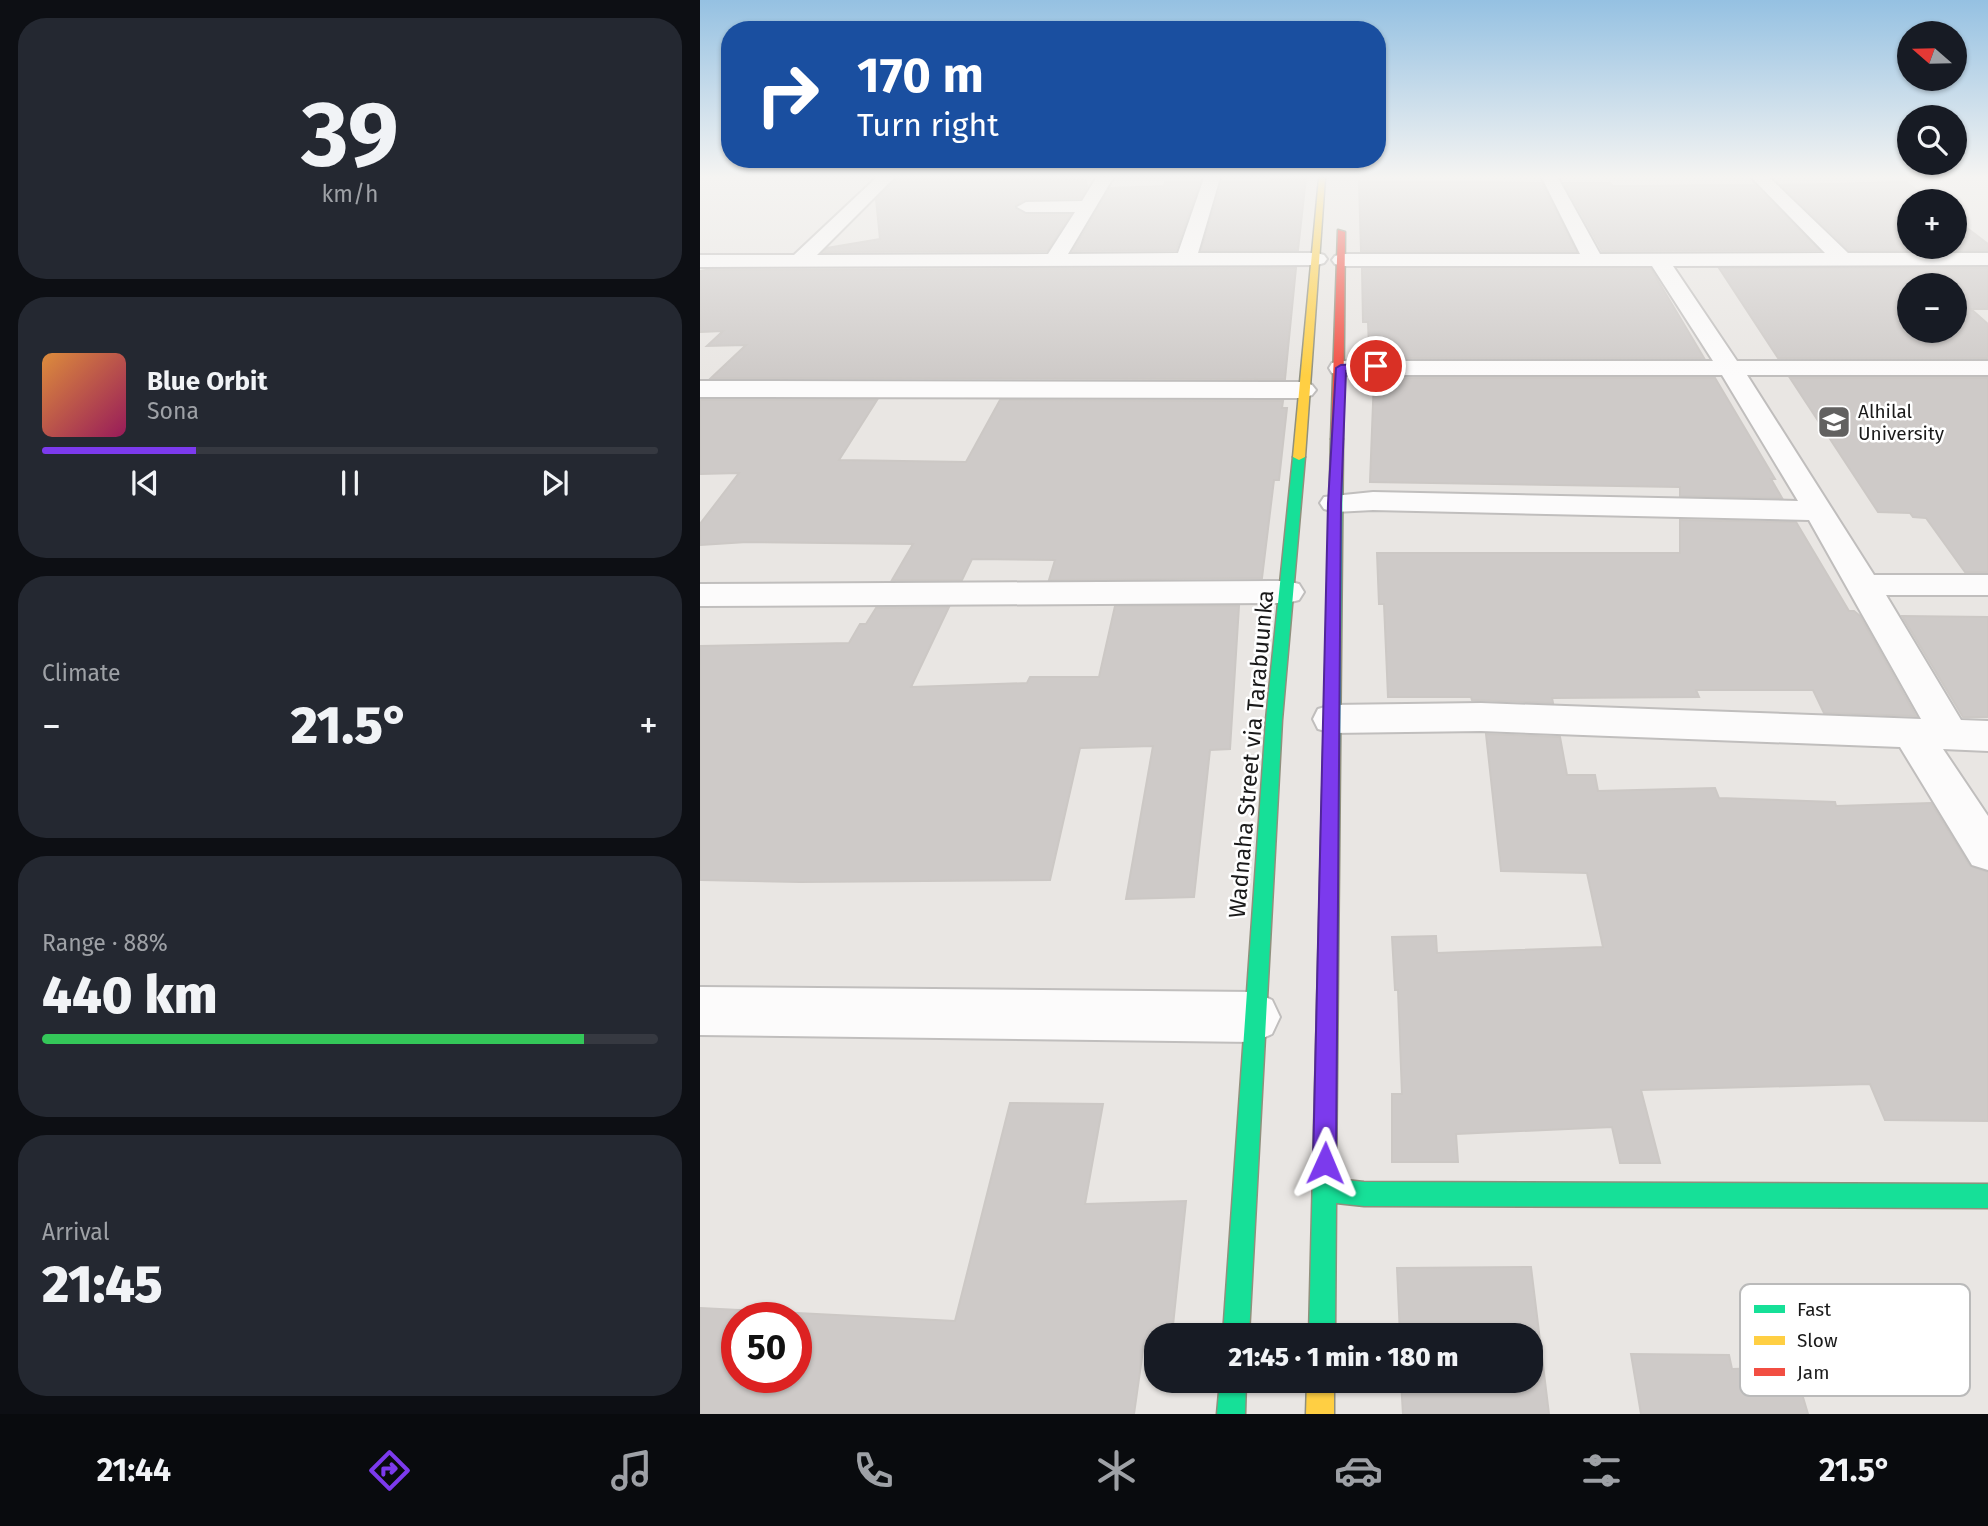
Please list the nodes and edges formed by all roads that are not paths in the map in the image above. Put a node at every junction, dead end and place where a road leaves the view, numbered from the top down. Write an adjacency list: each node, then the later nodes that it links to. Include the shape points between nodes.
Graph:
1 (817, 244): 16 (street)
2 (1064, 244): 8 (street)
3 (1191, 244): 12 (street)
4 (1318, 244): 9 (main road, Wadnaha Street via Tarabuunka)
5 (1342, 244): 13 (main road)
6 (1585, 244): 17 (street)
7 (1827, 244): 10 (street)
8 (1055, 258): 12 (street); 16 (street)
9 (1317, 259): 12 (street); 22 (main road, Wadnaha Street via Tarabuunka)
10 (1842, 259): 11 (street); 14 (street)
11 (1988, 259)
12 (1186, 260)
13 (1342, 260): 17 (street); 18 (main road)
14 (1659, 260): 17 (street); 20 (street)
15 (700, 261): 16 (street)
16 (799, 261)
17 (1594, 261)
18 (1341, 368): 20 (street); 23 (main road)
19 (1988, 368): 20 (street)
20 (1731, 369): 24 (street)
21 (700, 389): 22 (street)
22 (1303, 390): 27 (main road, Wadnaha Street via Tarabuunka)
23 (1335, 503): 24 (street); 29 (main road)
24 (1818, 511): 25 (street)
25 (1866, 585): 26 (street); 30 (street)
26 (1988, 585)
27 (1287, 592): 28 (street); 34 (main road, Wadnaha Street via Tarabuunka)
28 (700, 595)
29 (1332, 719): 30 (street, via 1482,717); 35 (main road)
30 (1931, 734): 31 (street); 32 (street)
31 (1988, 736)
32 (1988, 852)
33 (700, 1011): 34 (street)
34 (1254, 1017): 37 (main road, Wadnaha Street via Tarabuunka)
35 (1324, 1190): 36 (main road, via 1364,1194); 38 (main road)
36 (1988, 1196)
37 (1237, 1323)
38 (1322, 1323)
39 (1232, 1393): 41 (main road)
40 (1321, 1393): 42 (main road)
41 (1231, 1414)
42 (1320, 1414)

